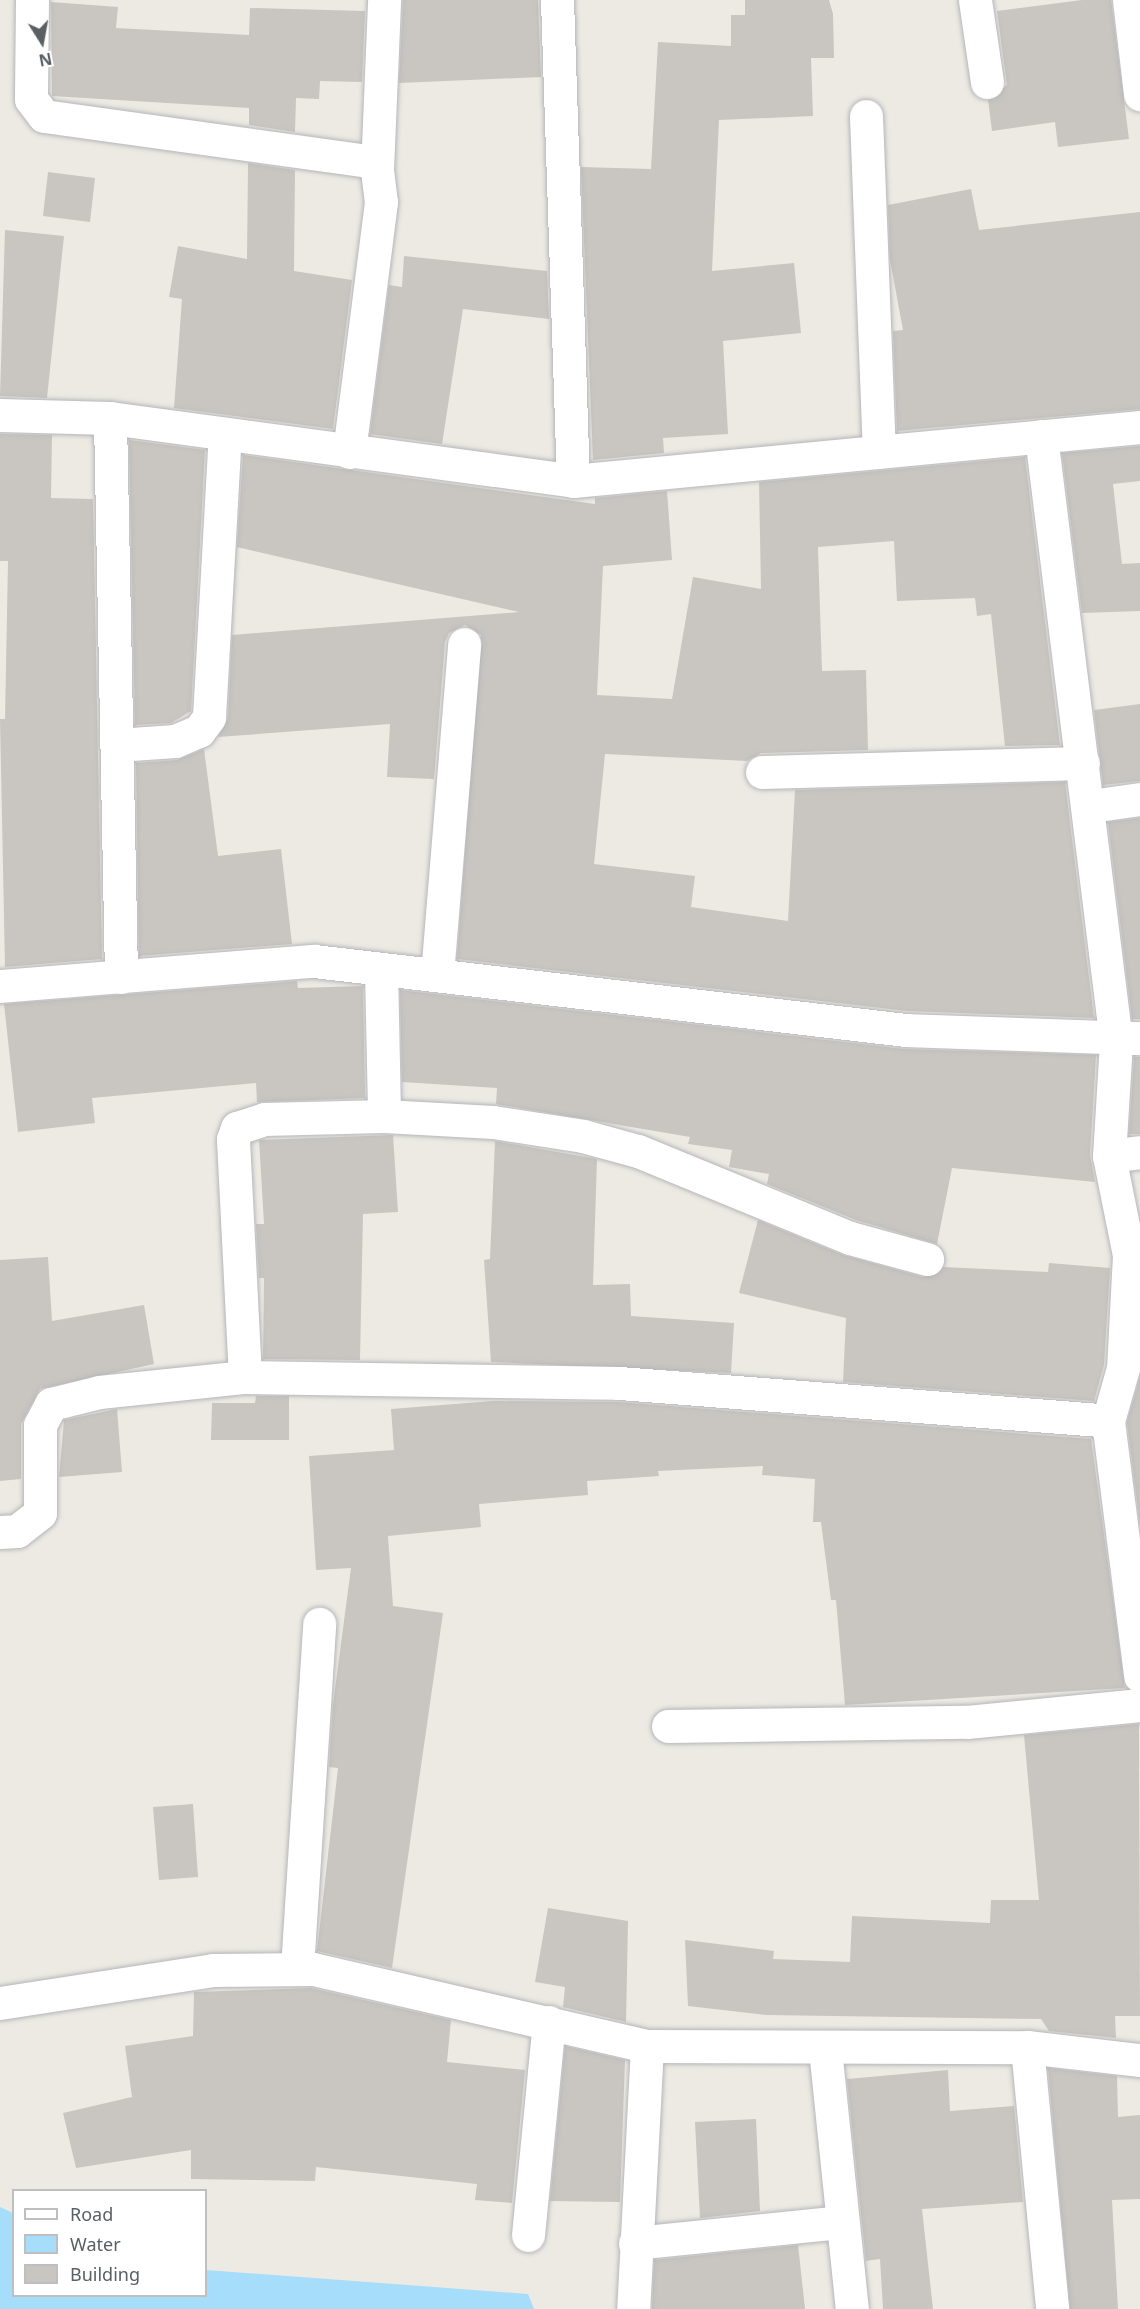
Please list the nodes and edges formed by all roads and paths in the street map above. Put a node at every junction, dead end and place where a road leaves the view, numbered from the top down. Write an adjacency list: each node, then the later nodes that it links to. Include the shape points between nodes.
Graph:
1 (32, 0): 9 (street, via 31,99 44,116 370,161)
2 (384, 0): 9 (street)
3 (557, 0): 17 (street)
4 (975, 0): 6 (street)
5 (1129, 0): 7 (street)
6 (987, 82)
7 (1140, 94)
8 (866, 116): 16 (street)
9 (377, 170): 15 (street, via 381,202)
10 (0, 416): 11 (street)
11 (110, 418): 13 (street); 19 (street)
12 (1140, 427): 14 (street)
13 (225, 434): 15 (street); 19 (street, via 209,717 199,731 175,741)
14 (1041, 436): 16 (street); 20 (street)
15 (349, 452): 17 (street)
16 (879, 452): 17 (street)
17 (573, 481)
18 (464, 644): 25 (street)
19 (117, 745): 26 (street)
20 (1083, 763): 21 (street); 23 (street)
21 (762, 772)
22 (1140, 799): 23 (street)
23 (1090, 806): 28 (street)
24 (381, 969): 25 (street); 26 (street, via 314,961); 29 (street)
25 (437, 975): 28 (street, via 906,1030)
26 (121, 977): 27 (street)
27 (0, 987)
28 (1128, 1040): 30 (street)
29 (384, 1116): 31 (street, via 493,1122 583,1136 638,1151 850,1238); 33 (street, via 302,1116 237,1128 233,1162)
30 (1124, 1154): 32 (street)
31 (927, 1259)
32 (1131, 1367): 34 (street)
33 (245, 1377): 34 (street, via 619,1383); 36 (street, via 99,1392 51,1404 40,1425 40,1513 17,1531)
34 (1108, 1421): 35 (street)
35 (1129, 1520): 37 (street)
36 (0, 1532)
37 (1136, 1607): 39 (street)
38 (319, 1624): 42 (street)
39 (1140, 1676)
40 (1140, 1704): 41 (street, via 945,1723)
41 (668, 1726)
42 (297, 1968): 43 (street, via 213,1970); 44 (street, via 347,1974)
43 (0, 2003)
44 (549, 2022): 45 (street); 50 (street)
45 (647, 2046): 47 (street); 51 (street)
46 (1027, 2048): 47 (street); 48 (street); 54 (street)
47 (825, 2049): 49 (street)
48 (1140, 2060)
49 (841, 2222): 51 (street); 53 (street)
50 (528, 2235)
51 (635, 2242): 52 (street)
52 (633, 2309)
53 (852, 2309)
54 (1052, 2309)

